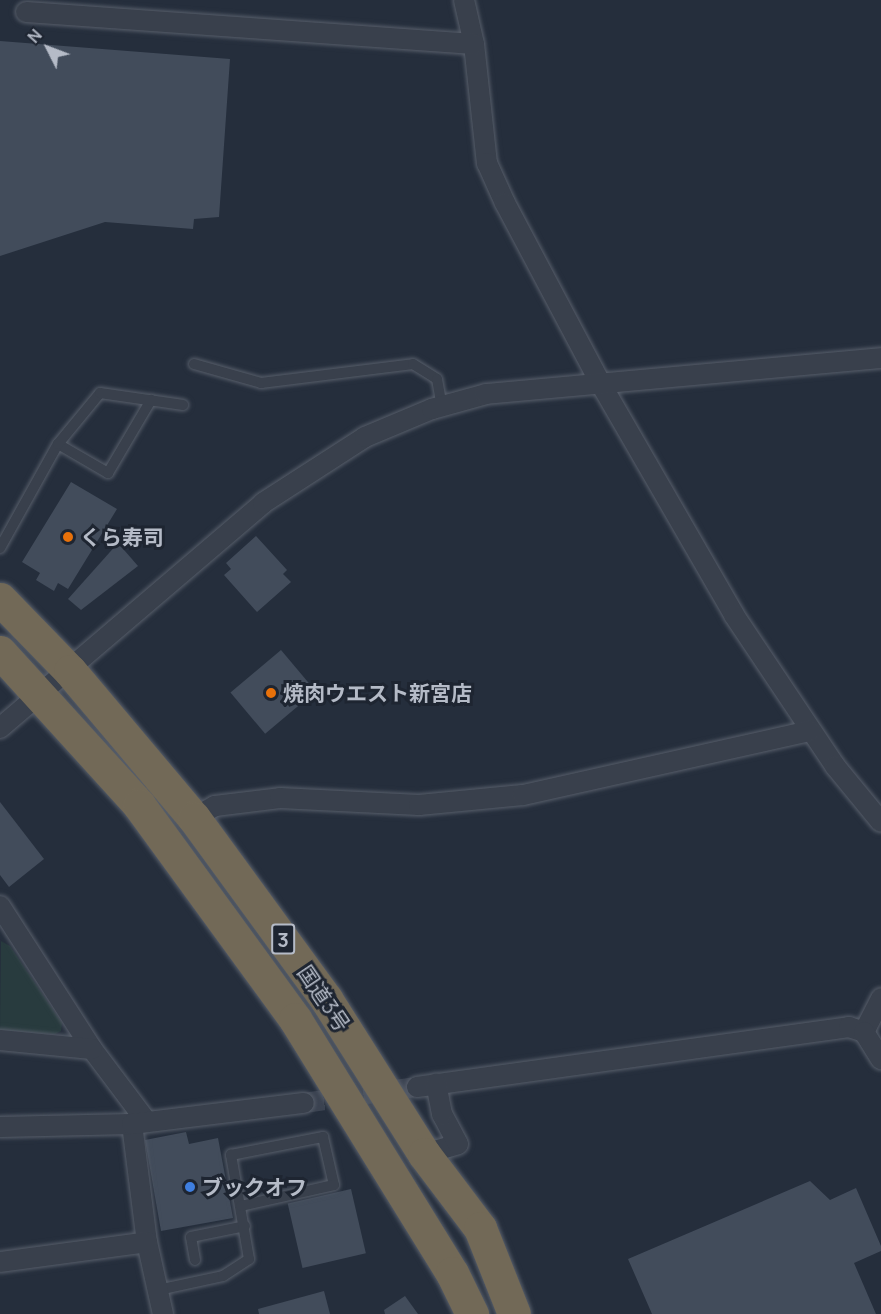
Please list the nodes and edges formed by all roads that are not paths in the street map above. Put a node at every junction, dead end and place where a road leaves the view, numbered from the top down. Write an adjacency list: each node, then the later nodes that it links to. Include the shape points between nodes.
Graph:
1 (464, 0): 3 (street)
2 (26, 12): 3 (street)
3 (474, 44): 6 (street, via 487,163)
4 (881, 358): 6 (street)
5 (194, 364): 9 (lane, via 261,383 413,364 437,379)
6 (602, 386): 9 (street, via 486,394); 17 (street, via 734,615)
7 (151, 400): 8 (lane); 10 (lane, via 100,393); 10 (lane, via 108,473)
8 (183, 405)
9 (442, 406): 14 (street, via 365,436 263,503)
10 (58, 444): 11 (lane)
11 (0, 548)
12 (0, 599): 14 (highway, 国道3号 / 3)
13 (0, 652): 15 (highway, 国道3号 / 3)
14 (70, 671): 15 (street); 18 (highway, 国道3号 / 3)
15 (42, 695): 16 (street); 38 (highway, 国道3号 / 3, via 140,805 295,1019 452,1273)
16 (0, 728)
17 (810, 731): 18 (street, via 523,795 419,805 280,798 215,806); 19 (street)
18 (194, 818): 30 (highway, 国道3号 / 3, via 326,999)
19 (881, 822)
20 (0, 906): 21 (street)
21 (7, 929): 25 (street)
22 (881, 998): 23 (street)
23 (864, 1032): 26 (street); 30 (street, via 849,1027 426,1086 458,1144)
24 (0, 1040): 25 (street)
25 (92, 1049): 28 (street)
26 (881, 1059)
27 (304, 1103): 28 (street)
28 (139, 1123): 29 (street); 33 (street)
29 (0, 1127)
30 (424, 1154): 39 (highway, 国道3号 / 3, via 480,1228)
31 (241, 1206): 31 (lane, via 231,1155 323,1137 334,1185); 32 (lane)
32 (245, 1226): 34 (lane, via 191,1237); 36 (lane, via 249,1259 223,1276)
33 (147, 1242): 35 (street); 36 (street)
34 (195, 1260)
35 (0, 1262)
36 (158, 1290): 37 (street)
37 (163, 1314)
38 (472, 1314)
39 (514, 1314)

